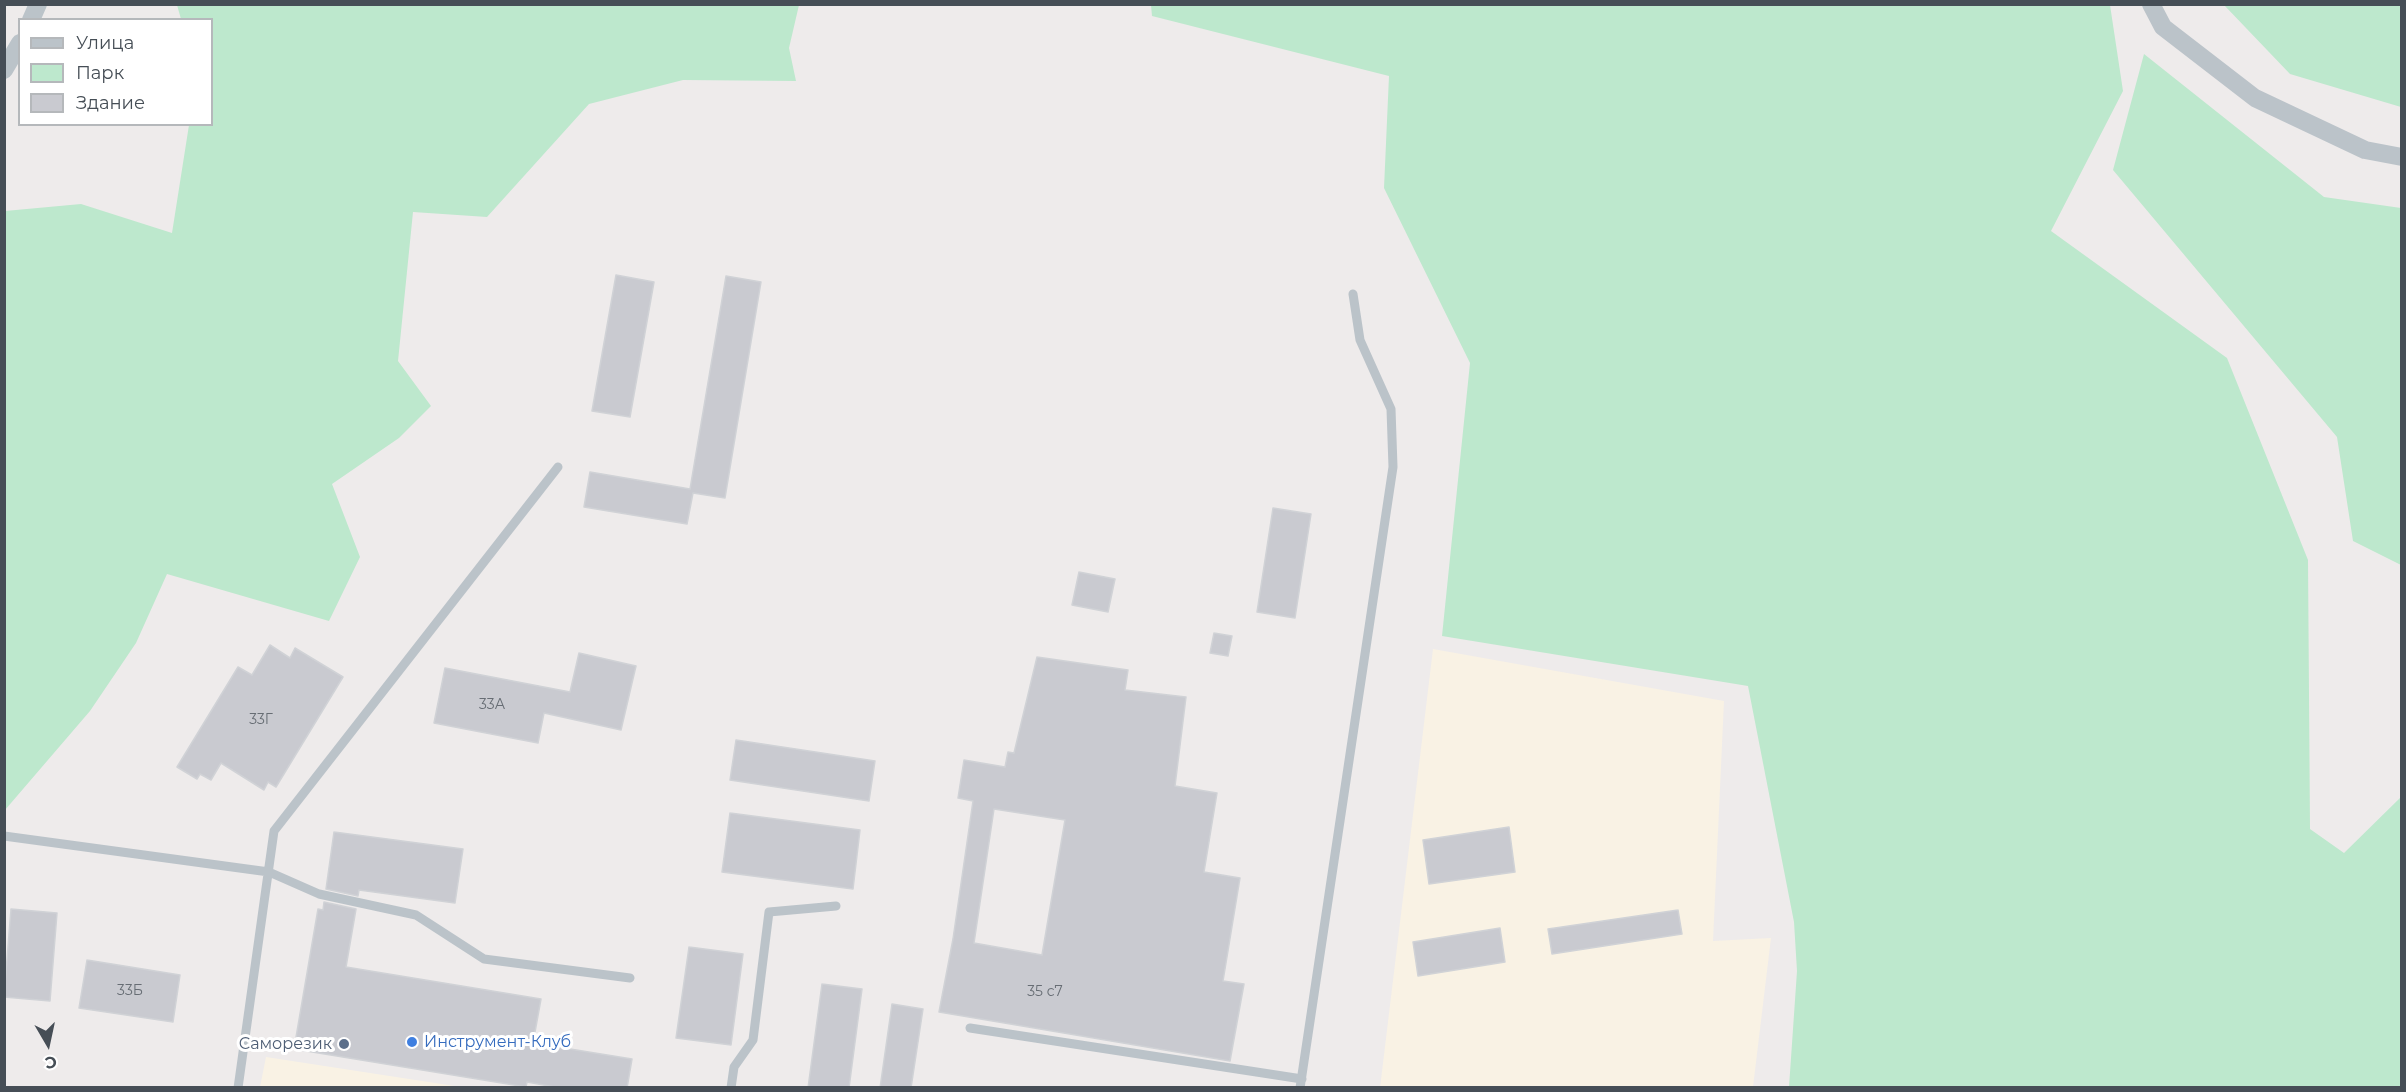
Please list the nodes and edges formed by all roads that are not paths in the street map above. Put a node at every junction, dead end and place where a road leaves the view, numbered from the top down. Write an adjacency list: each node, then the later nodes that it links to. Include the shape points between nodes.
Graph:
1 (38, 4): 3 (street)
2 (2151, 4): 6 (street, via 2163,27 2254,98 2365,150)
3 (32, 18)
4 (18, 46): 5 (street)
5 (4, 69)
6 (2402, 157)
7 (1353, 294): 14 (lane, via 1360,340 1391,409 1393,467)
8 (558, 466): 10 (lane, via 274,831)
9 (4, 836): 10 (lane)
10 (269, 872): 12 (lane, via 319,894 416,915 484,959); 15 (lane)
11 (836, 906): 16 (lane, via 769,912 753,1040 734,1067)
12 (630, 978)
13 (970, 1028): 14 (lane)
14 (1301, 1083)
15 (238, 1088)
16 (731, 1088)

